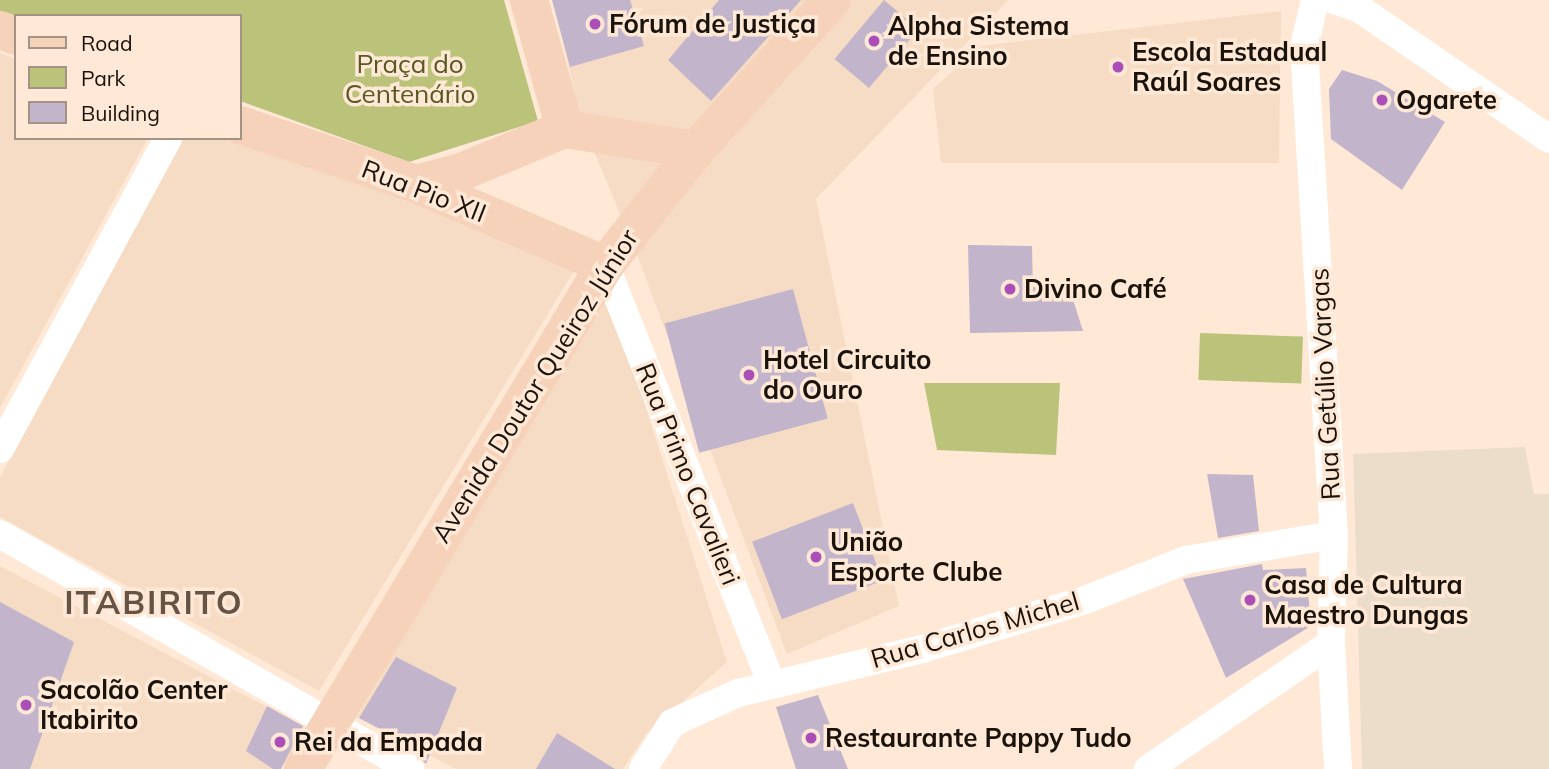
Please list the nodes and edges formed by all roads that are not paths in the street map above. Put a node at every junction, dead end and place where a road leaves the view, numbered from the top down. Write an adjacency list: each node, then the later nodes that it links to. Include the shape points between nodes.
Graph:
1 (529, 0): 6 (main road)
2 (832, 0): 9 (main road, Avenida Doutor Queiroz Júnior)
3 (1315, 0): 14 (street, Rua Getúlio Vargas, via 1304,47)
4 (1334, 0): 7 (street, via 1360,9)
5 (242, 126): 10 (main road, Rua Pio XII)
6 (565, 129): 9 (main road); 10 (main road, via 461,172)
7 (1549, 139)
8 (167, 140): 12 (street)
9 (696, 150): 11 (main road, Avenida Doutor Queiroz Júnior)
10 (416, 184): 11 (main road, Rua Pio XII)
11 (605, 265): 16 (street, Rua Primo Cavalieri); 17 (main road, Avenida Doutor Queiroz Júnior)
12 (0, 449)
13 (0, 534): 17 (street)
14 (1334, 535): 15 (street, Rua Getúlio Vargas); 16 (street, Rua Carlos Michel, via 1186,561 1085,600 922,649)
15 (1331, 643): 21 (street); 22 (street, Rua Getúlio Vargas)
16 (771, 682): 20 (street, Rua Carlos Michel, via 672,723)
17 (330, 724): 18 (main road, Avenida Doutor Queiroz Júnior); 19 (street)
18 (303, 769)
19 (411, 769)
20 (643, 769)
21 (1148, 769)
22 (1338, 769)

